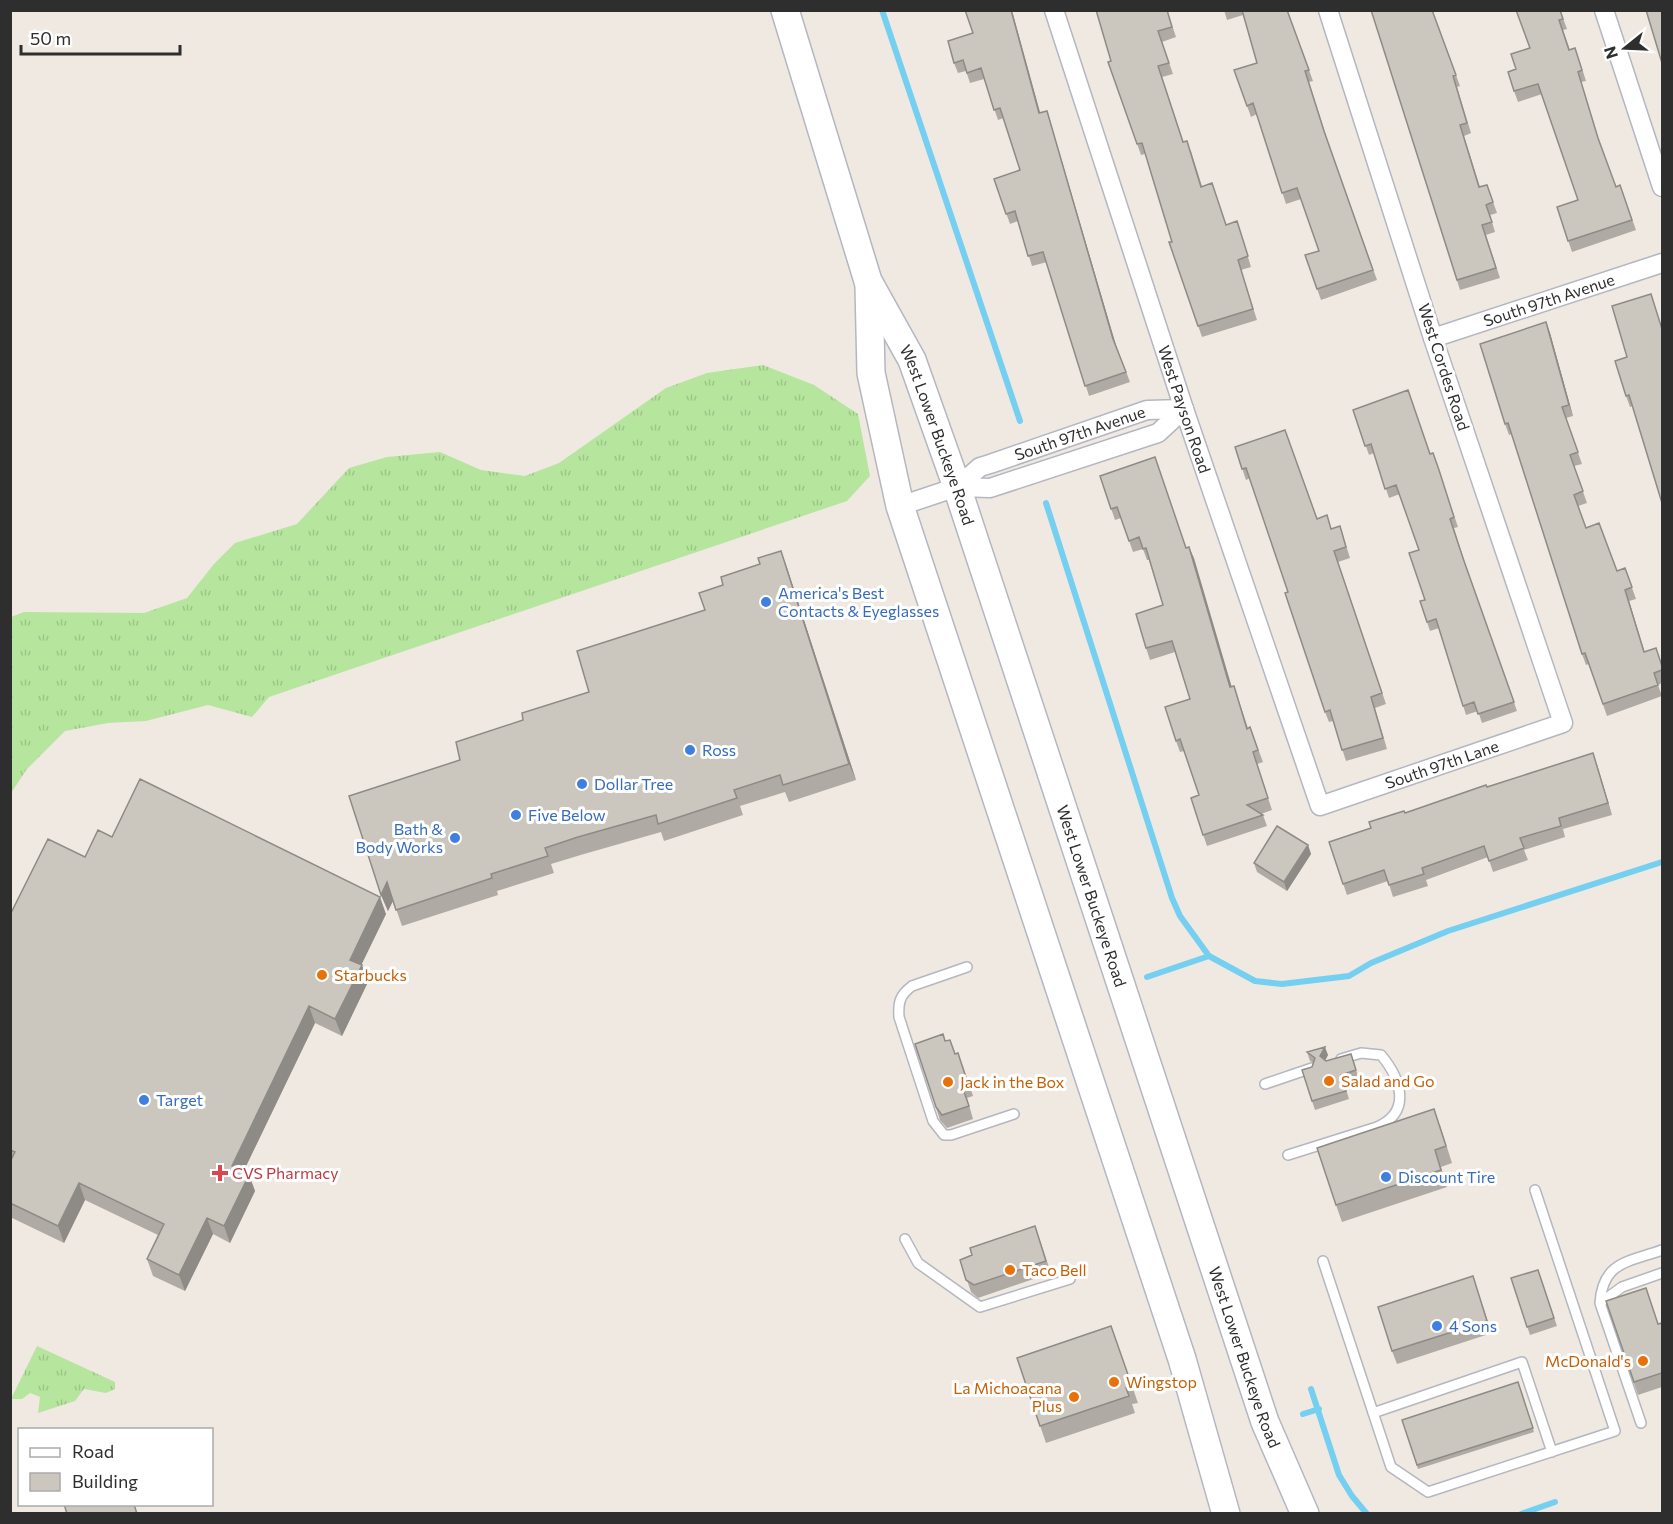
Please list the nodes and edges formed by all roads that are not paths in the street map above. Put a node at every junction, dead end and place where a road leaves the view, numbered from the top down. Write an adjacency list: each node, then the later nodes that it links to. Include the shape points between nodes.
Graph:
1 (785, 10): 7 (main road, West Lower Buckeye Road)
2 (1054, 10): 9 (street, West Payson Road)
3 (1328, 10): 8 (street, West Cordes Road)
4 (1604, 10): 5 (street)
5 (1662, 187)
6 (1662, 263): 8 (street, South 97th Avenue)
7 (868, 281): 10 (main road, West Lower Buckeye Road, via 912,360); 11 (main road, West Lower Buckeye Road, via 871,373)
8 (1433, 338): 12 (street, West Cordes Road)
9 (1184, 408): 10 (street, South 97th Avenue, via 1147,410 980,468); 10 (street, South 97th Avenue, via 1158,433 990,488); 13 (street, West Payson Road)
10 (957, 487): 11 (street, South 97th Avenue); 31 (main road, West Lower Buckeye Road, via 1264,1422)
11 (900, 506): 30 (main road, West Lower Buckeye Road, via 1182,1359)
12 (1563, 723): 13 (street, South 97th Lane)
13 (1320, 807)
14 (967, 967): 18 (lane, via 912,986 898,1002 899,1017 938,1130 951,1135)
15 (1330, 1063): 19 (lane, via 1360,1053 1381,1055 1391,1066 1397,1085 1401,1103 1398,1112 1390,1121)
16 (1312, 1068): 17 (lane)
17 (1265, 1084)
18 (1014, 1114)
19 (1288, 1155)
20 (1535, 1190): 29 (lane, via 1615,1431)
21 (905, 1239): 25 (lane, via 918,1263 980,1307)
22 (1662, 1250): 26 (lane, via 1617,1266 1602,1284)
23 (1323, 1260): 27 (lane)
24 (1662, 1273): 26 (lane, via 1622,1287)
25 (1070, 1279)
26 (1600, 1303): 28 (lane)
27 (1373, 1413): 29 (lane, via 1391,1467 1428,1492); 29 (lane, via 1522,1362)
28 (1641, 1423)
29 (1552, 1452)
30 (1226, 1514)
31 (1305, 1514)

